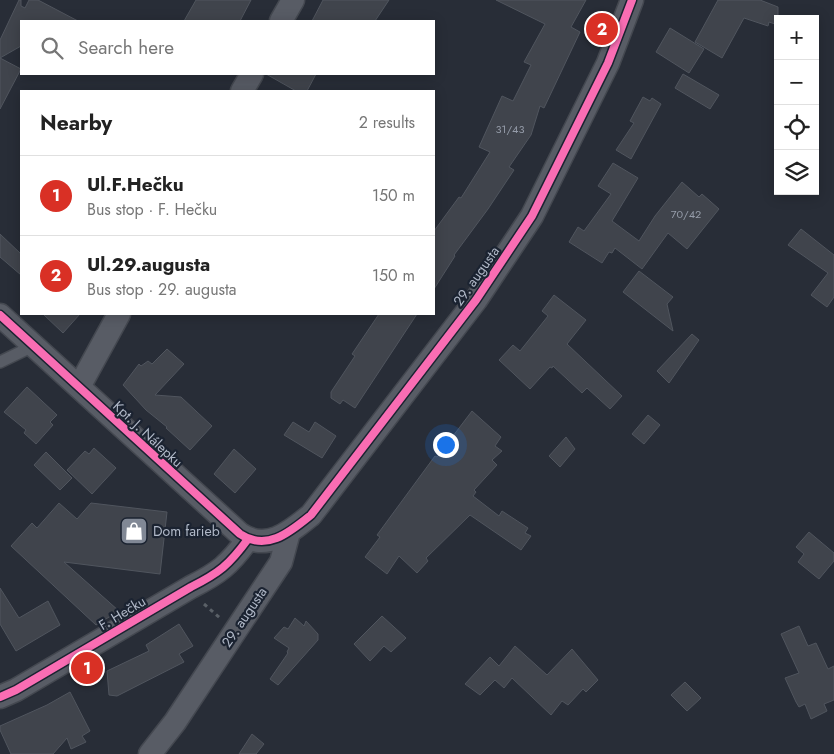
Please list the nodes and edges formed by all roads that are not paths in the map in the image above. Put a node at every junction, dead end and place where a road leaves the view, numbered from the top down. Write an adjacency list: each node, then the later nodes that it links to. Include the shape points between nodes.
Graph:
1 (293, 0): 3 (street)
2 (632, 0): 11 (street, 29. augusta, via 608,63 532,216 476,300 311,515)
3 (282, 20)
4 (251, 75): 5 (street)
5 (243, 90)
6 (0, 315): 8 (street, Kpt. J. Nálepku)
7 (118, 315): 10 (street)
8 (33, 346): 9 (lane); 10 (street, Kpt. J. Nálepku)
9 (0, 362)
10 (79, 387): 12 (street, Kpt. J. Nálepku)
11 (289, 532): 12 (street, via 268,542); 14 (street, 29. augusta, via 281,562 175,722)
12 (248, 539): 13 (street, F. Hečku, via 233,560 214,576)
13 (0, 697)
14 (150, 754)

